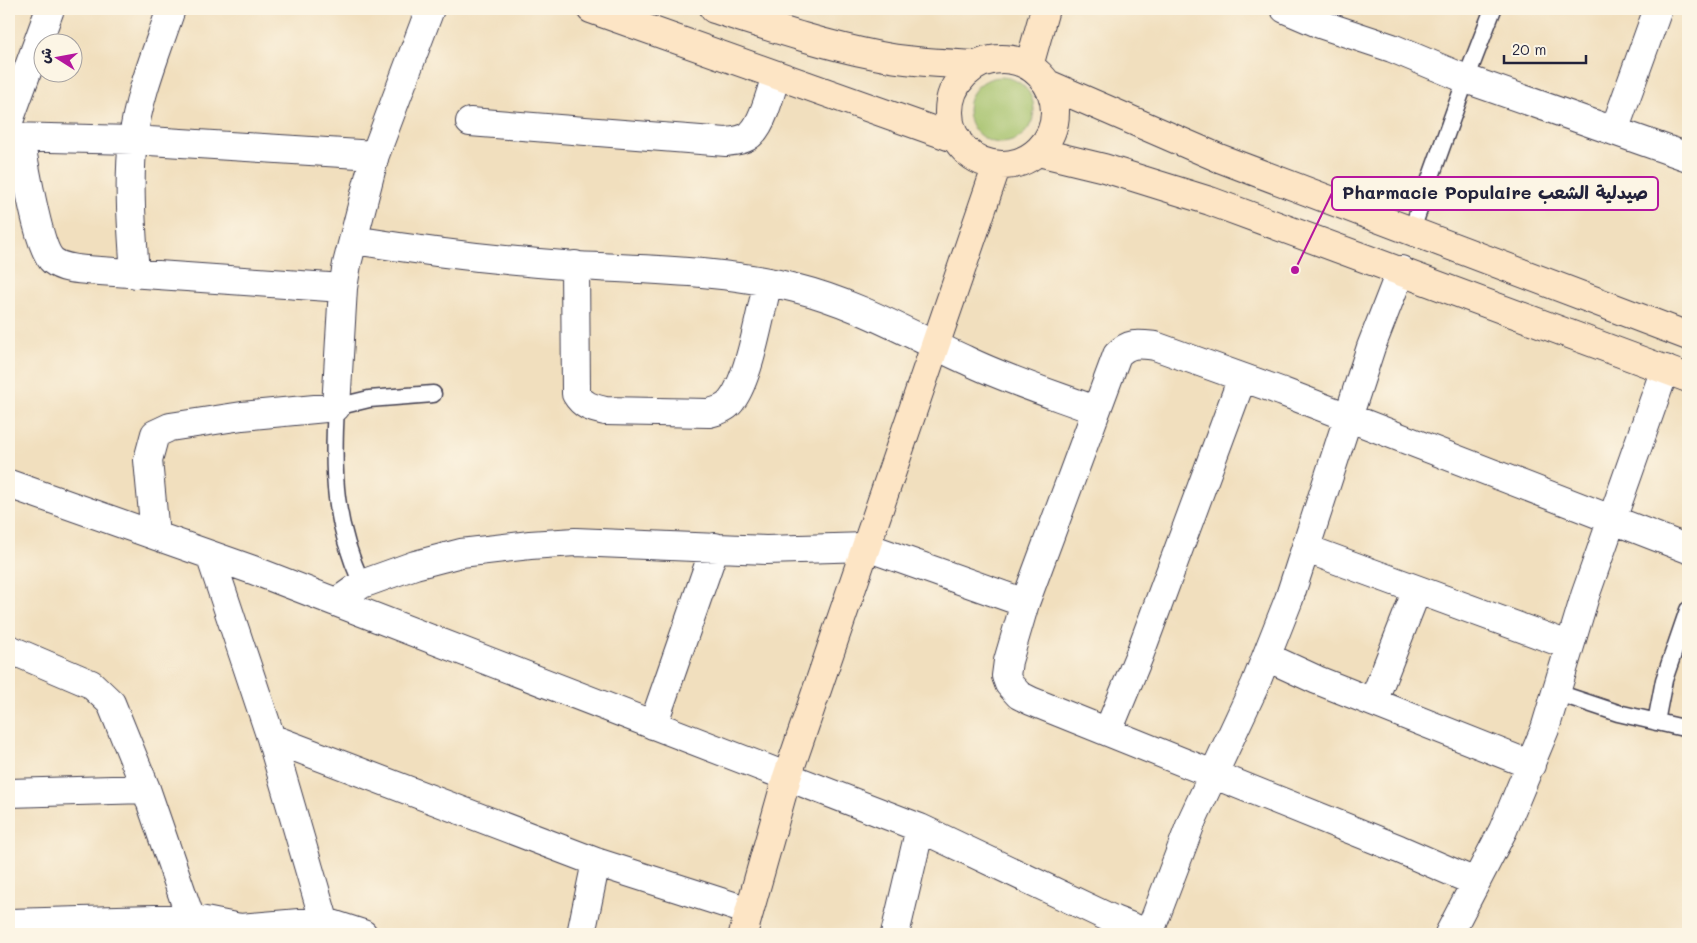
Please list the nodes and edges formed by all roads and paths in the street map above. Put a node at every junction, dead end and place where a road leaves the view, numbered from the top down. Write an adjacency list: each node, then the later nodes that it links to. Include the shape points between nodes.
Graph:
1 (50, 9): 15 (street)
2 (171, 9): 18 (street)
3 (430, 9): 20 (street)
4 (591, 9): 11 (main road)
5 (714, 9): 10 (main road, via 811,40 876,56)
6 (1045, 9): 12 (main road)
7 (1285, 9): 13 (street)
8 (1493, 9): 13 (lane)
9 (1658, 9): 16 (street)
10 (977, 65): 12 (main road, via 1003,59 1016,60); 17 (main road, via 954,90 950,106)
11 (776, 75): 14 (street, via 766,108 752,133 742,140 726,142); 17 (main road)
12 (1038, 75): 19 (main road, via 1054,101 1055,120 1049,137); 23 (main road, via 1219,158)
13 (1466, 79): 16 (street); 23 (lane)
14 (470, 122)
15 (12, 132): 18 (street); 27 (street, via 42,244 53,261 70,268)
16 (1614, 132): 21 (street)
17 (956, 138): 22 (main road, via 974,156)
18 (133, 140): 20 (street); 27 (street)
19 (1038, 152): 22 (main road, via 1019,162); 26 (main road, via 1104,168 1210,201)
20 (375, 155): 24 (street)
21 (1688, 158)
22 (997, 165): 31 (main road)
23 (1411, 232): 30 (main road)
24 (354, 240): 25 (street); 29 (street)
25 (575, 266): 28 (street, via 669,271); 28 (street, via 576,394 580,402 590,408 605,411 709,413 732,402 749,360)
26 (1401, 270): 32 (main road); 37 (street)
27 (135, 274): 29 (street)
28 (768, 282): 31 (street, via 829,297)
29 (342, 288): 35 (street)
30 (1686, 328): 32 (main road)
31 (935, 344): 36 (street, via 966,360); 42 (main road)
32 (1676, 373): 39 (street)
33 (1242, 378): 36 (street, via 1156,346 1128,345 1112,364); 37 (street); 59 (street)
34 (433, 394): 35 (lane, via 369,399)
35 (336, 408): 40 (street, via 242,416 170,427 155,434 148,460); 46 (lane, via 333,461 339,517)
36 (1095, 410): 49 (street)
37 (1348, 418): 39 (street); 43 (street)
38 (9, 484): 40 (street)
39 (1611, 517): 44 (street); 51 (street)
40 (155, 535): 45 (street)
41 (715, 547): 42 (street, via 766,550); 46 (street, via 607,543 530,545 461,553); 57 (street)
42 (867, 547): 49 (street); 63 (main road)
43 (1307, 549): 47 (street); 53 (street)
44 (1688, 549)
45 (210, 555): 48 (street); 60 (street)
46 (362, 584): 48 (street)
47 (1417, 590): 51 (street); 55 (street)
48 (337, 602): 57 (street)
49 (1025, 603): 59 (street, via 1008,661 1006,676 1009,684 1019,695 1031,701)
50 (1688, 610): 56 (lane, via 1664,680)
51 (1568, 646): 54 (street)
52 (9, 649): 64 (street, via 101,691 118,716)
53 (1267, 657): 55 (street); 62 (street)
54 (1555, 692): 56 (lane); 61 (street)
55 (1373, 702): 61 (street)
56 (1656, 722): 58 (lane)
57 (653, 725): 63 (street)
58 (1688, 729)
59 (1108, 731): 62 (street)
60 (271, 738): 67 (street); 73 (street)
61 (1531, 764): 68 (street)
62 (1214, 775): 68 (street); 77 (street, via 1193,818)
63 (787, 777): 66 (street); 70 (main road)
64 (146, 789): 65 (street); 71 (street)
65 (9, 793)
66 (920, 828): 72 (street); 76 (street)
67 (596, 862): 70 (street); 75 (street)
68 (1475, 882): 78 (street)
69 (9, 923): 71 (street)
70 (746, 923)
71 (193, 926): 73 (street)
72 (1112, 927): 77 (street)
73 (326, 928): 74 (street)
74 (363, 934)
75 (581, 934)
76 (895, 934)
77 (1149, 934)
78 (1449, 934)

